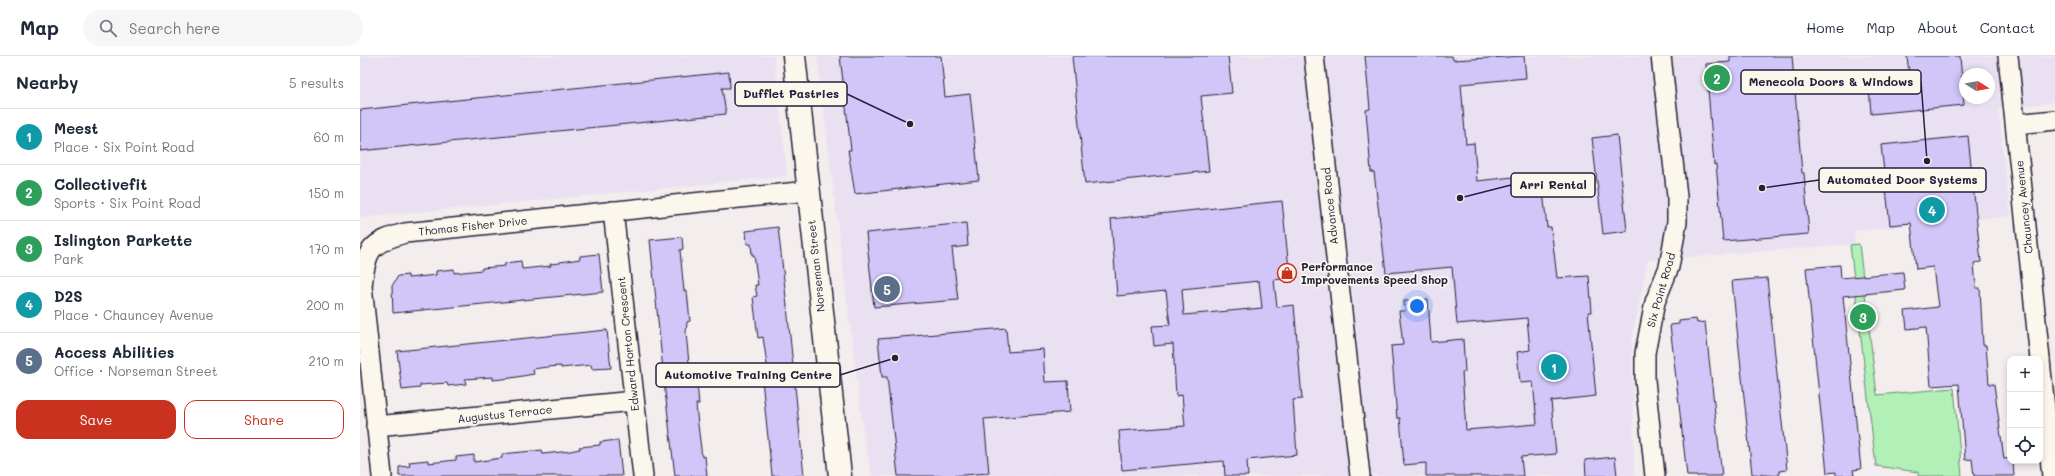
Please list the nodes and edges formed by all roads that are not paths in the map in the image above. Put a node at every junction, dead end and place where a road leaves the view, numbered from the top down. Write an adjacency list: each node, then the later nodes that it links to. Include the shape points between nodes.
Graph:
1 (794, 56): 7 (street, Norseman Street)
2 (1314, 56): 16 (street, Advance Road)
3 (1662, 56): 17 (street, Six Point Road, via 1677,196 1677,222 1669,268 1655,302 1645,353 1645,380)
4 (2008, 56): 6 (street, Chauncey Avenue)
5 (2055, 120): 6 (street)
6 (2016, 124): 9 (street, Chauncey Avenue)
7 (808, 191): 8 (street, Thomas Fisher Drive); 15 (street, Norseman Street)
8 (613, 211): 11 (street, Edward Horton Crescent); 12 (street, Thomas Fisher Drive, via 405,232 386,238 374,246 365,259 362,286)
9 (2040, 356)
10 (2043, 389): 18 (street, Chauncey Avenue)
11 (634, 401): 12 (street, Augustus Terrace); 14 (street, Edward Horton Crescent)
12 (376, 426): 13 (street, Thomas Fisher Drive)
13 (382, 476)
14 (643, 476)
15 (840, 476)
16 (1360, 476)
17 (1655, 476)
18 (2052, 476)

